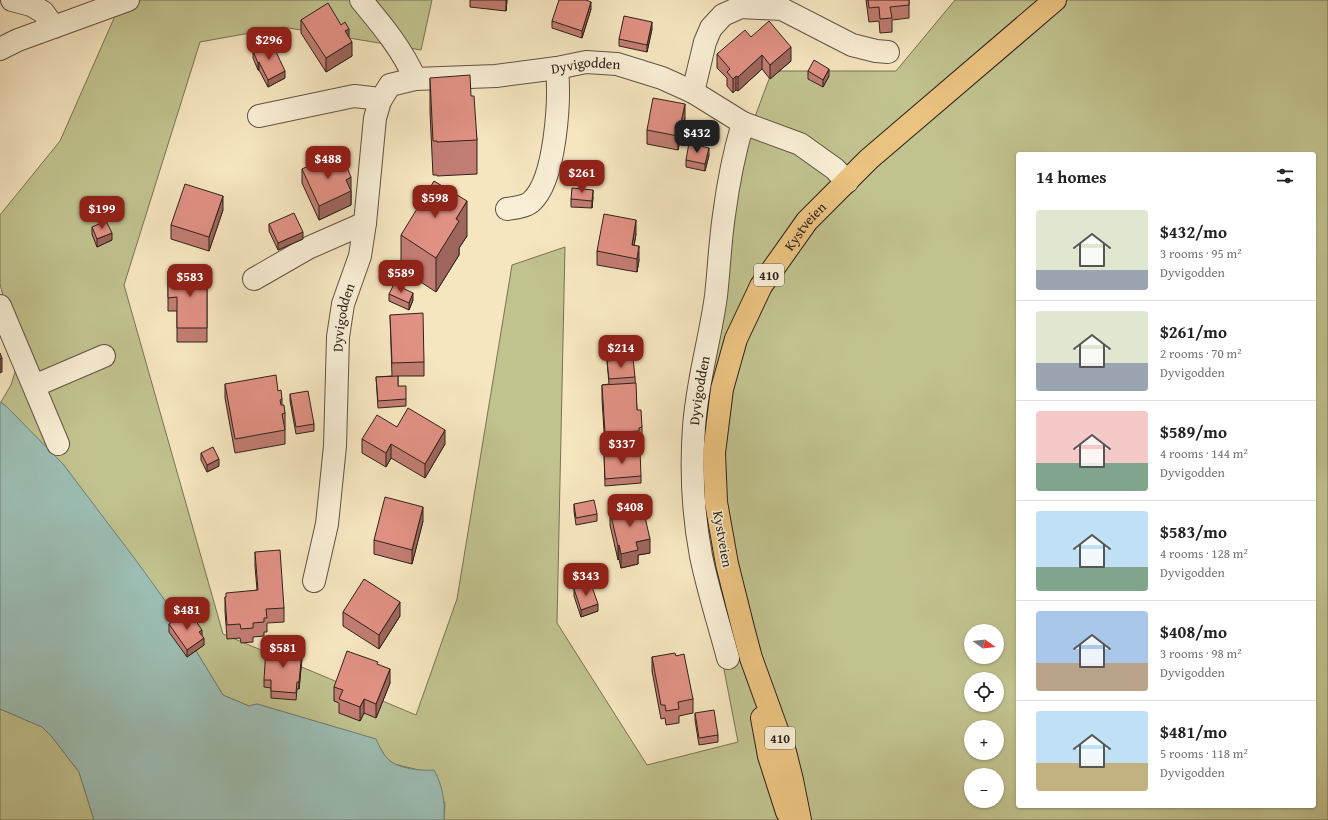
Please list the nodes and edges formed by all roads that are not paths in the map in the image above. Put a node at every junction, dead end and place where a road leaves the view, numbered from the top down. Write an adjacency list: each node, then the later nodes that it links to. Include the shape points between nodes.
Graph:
1 (12, 0): 5 (street, via 31,5 43,12)
2 (128, 0): 5 (street)
3 (361, 0): 9 (street, via 410,65)
4 (1055, 0): 14 (main road, Kystveien / 410, via 870,159)
5 (54, 27): 6 (street)
6 (0, 49)
7 (888, 52): 10 (street, via 852,45 782,9 741,7 723,15 711,28)
8 (557, 68): 9 (street, Dyvigodden, via 496,76); 10 (street, Dyvigodden, via 586,62 617,64 662,78); 15 (street, via 555,134 546,177 539,193 531,202)
9 (415, 79): 11 (street, Dyvigodden, via 390,85)
10 (693, 92): 13 (street, Dyvigodden)
11 (380, 101): 12 (street, via 354,96); 16 (street, Dyvigodden, via 375,118)
12 (259, 116)
13 (743, 123): 14 (street, Dyvigodden, via 800,144 835,169); 23 (street, Dyvigodden, via 724,215 716,295 694,426 692,464 701,556)
14 (847, 182): 24 (main road, Kystveien / 410, via 807,221 762,286 736,339 722,389 714,453 716,502 727,564)
15 (507, 210)
16 (365, 223): 17 (street, via 308,248); 22 (street, Dyvigodden, via 360,256 343,304 338,337 335,446 327,524)
17 (254, 279)
18 (0, 306): 20 (street)
19 (104, 356): 20 (street)
20 (34, 386): 21 (street)
21 (58, 444)
22 (314, 581)
23 (728, 658)
24 (751, 658): 25 (main road, Kystveien / 410, via 769,756); 26 (main road, Kystveien / 410, via 785,752)
25 (790, 820)
26 (800, 820)

